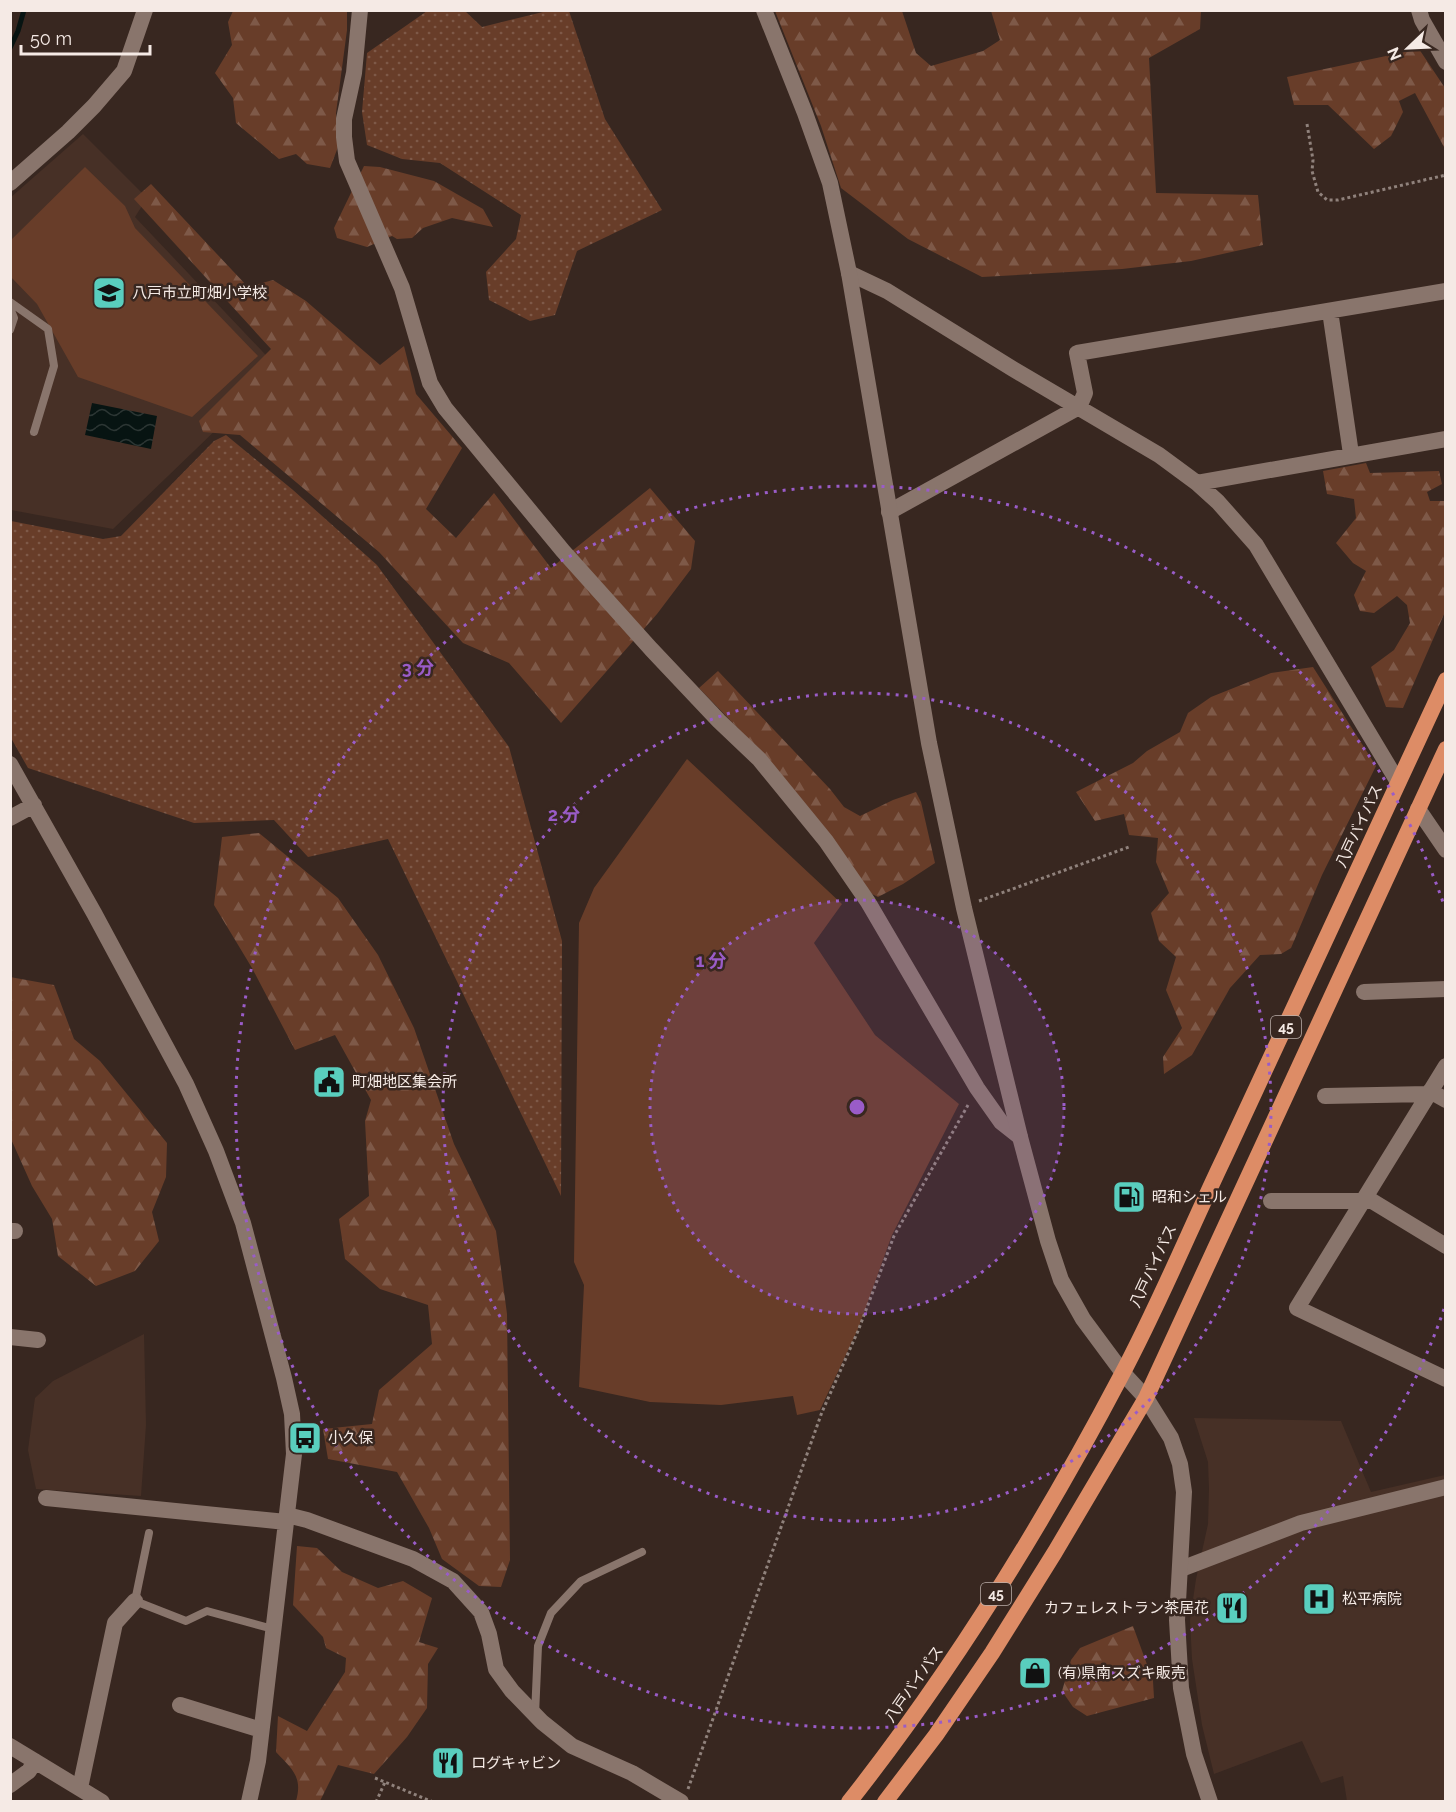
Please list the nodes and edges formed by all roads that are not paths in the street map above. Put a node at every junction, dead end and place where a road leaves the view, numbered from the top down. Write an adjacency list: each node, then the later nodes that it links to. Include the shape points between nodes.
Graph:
1 (145, 10): 6 (street, via 124,71 94,106)
2 (360, 10): 33 (street, via 354,73 344,119 347,161 402,288 430,383 445,408 563,551 651,649 759,759 826,841 868,902 977,1088 1001,1122)
3 (764, 10): 7 (street, via 830,183)
4 (1419, 10): 5 (street)
5 (1446, 62)
6 (10, 183)
7 (849, 273): 13 (street, via 887,291); 18 (street)
8 (1446, 291): 11 (street)
9 (10, 302): 14 (lane, via 48,329 54,366)
10 (10, 308): 12 (lane, via 14,318)
11 (1330, 311): 13 (street, via 1077,353 1085,393); 16 (street)
12 (10, 330)
13 (1079, 407): 17 (street); 18 (street)
14 (34, 432)
15 (1446, 439): 16 (street)
16 (1351, 454): 17 (street)
17 (1197, 483): 22 (street, via 1256,545)
18 (889, 512): 33 (street, via 929,743 964,908)
19 (1446, 680): 22 (highway, 八戸バイパス / 45)
20 (1446, 749): 24 (highway, 45)
21 (10, 765): 23 (street)
22 (1398, 782): 39 (highway, 八戸バイパス / 45)
23 (34, 805): 25 (street); 44 (street, via 186,1084 243,1223 292,1414 294,1454)
24 (1418, 809): 26 (street); 41 (highway, 45)
25 (10, 818)
26 (1446, 849)
27 (1446, 989): 28 (street)
28 (1364, 992)
29 (1446, 1066): 30 (street)
30 (1429, 1092): 31 (street); 32 (street); 34 (street)
31 (1326, 1096)
32 (1446, 1100)
33 (1020, 1137): 39 (street, via 1061,1280 1083,1319)
34 (1362, 1201): 35 (street); 36 (street, via 1372,1202); 40 (street, via 1297,1308)
35 (1271, 1202)
36 (1446, 1246)
37 (10, 1337): 38 (street)
38 (38, 1340)
39 (1123, 1373): 41 (street); 60 (highway, 八戸バイパス / 45, via 1052,1503 970,1635)
40 (1446, 1379)
41 (1146, 1398): 47 (street, via 1171,1438 1180,1464 1184,1492); 61 (highway, 45, via 992,1653)
42 (1446, 1487): 47 (street, via 1301,1523)
43 (46, 1498): 44 (street)
44 (286, 1518): 49 (street); 51 (street, via 307,1520 413,1559 453,1581 481,1612 496,1669)
45 (149, 1533): 48 (lane)
46 (642, 1552): 51 (lane, via 581,1581 551,1613 538,1646)
47 (1181, 1569): 62 (street, via 1177,1620 1182,1688 1194,1754)
48 (135, 1601): 49 (lane, via 186,1621 207,1611); 56 (street, via 115,1623)
49 (273, 1629): 52 (street)
50 (180, 1705): 52 (street)
51 (535, 1716): 57 (street, via 572,1746)
52 (261, 1730): 59 (street)
53 (10, 1746): 54 (street)
54 (34, 1761): 55 (street, via 29,1771); 56 (street)
55 (10, 1785)
56 (80, 1788): 58 (street)
57 (684, 1796)
58 (102, 1802)
59 (249, 1802)
60 (849, 1802)
61 (885, 1802)
62 (1210, 1802)

